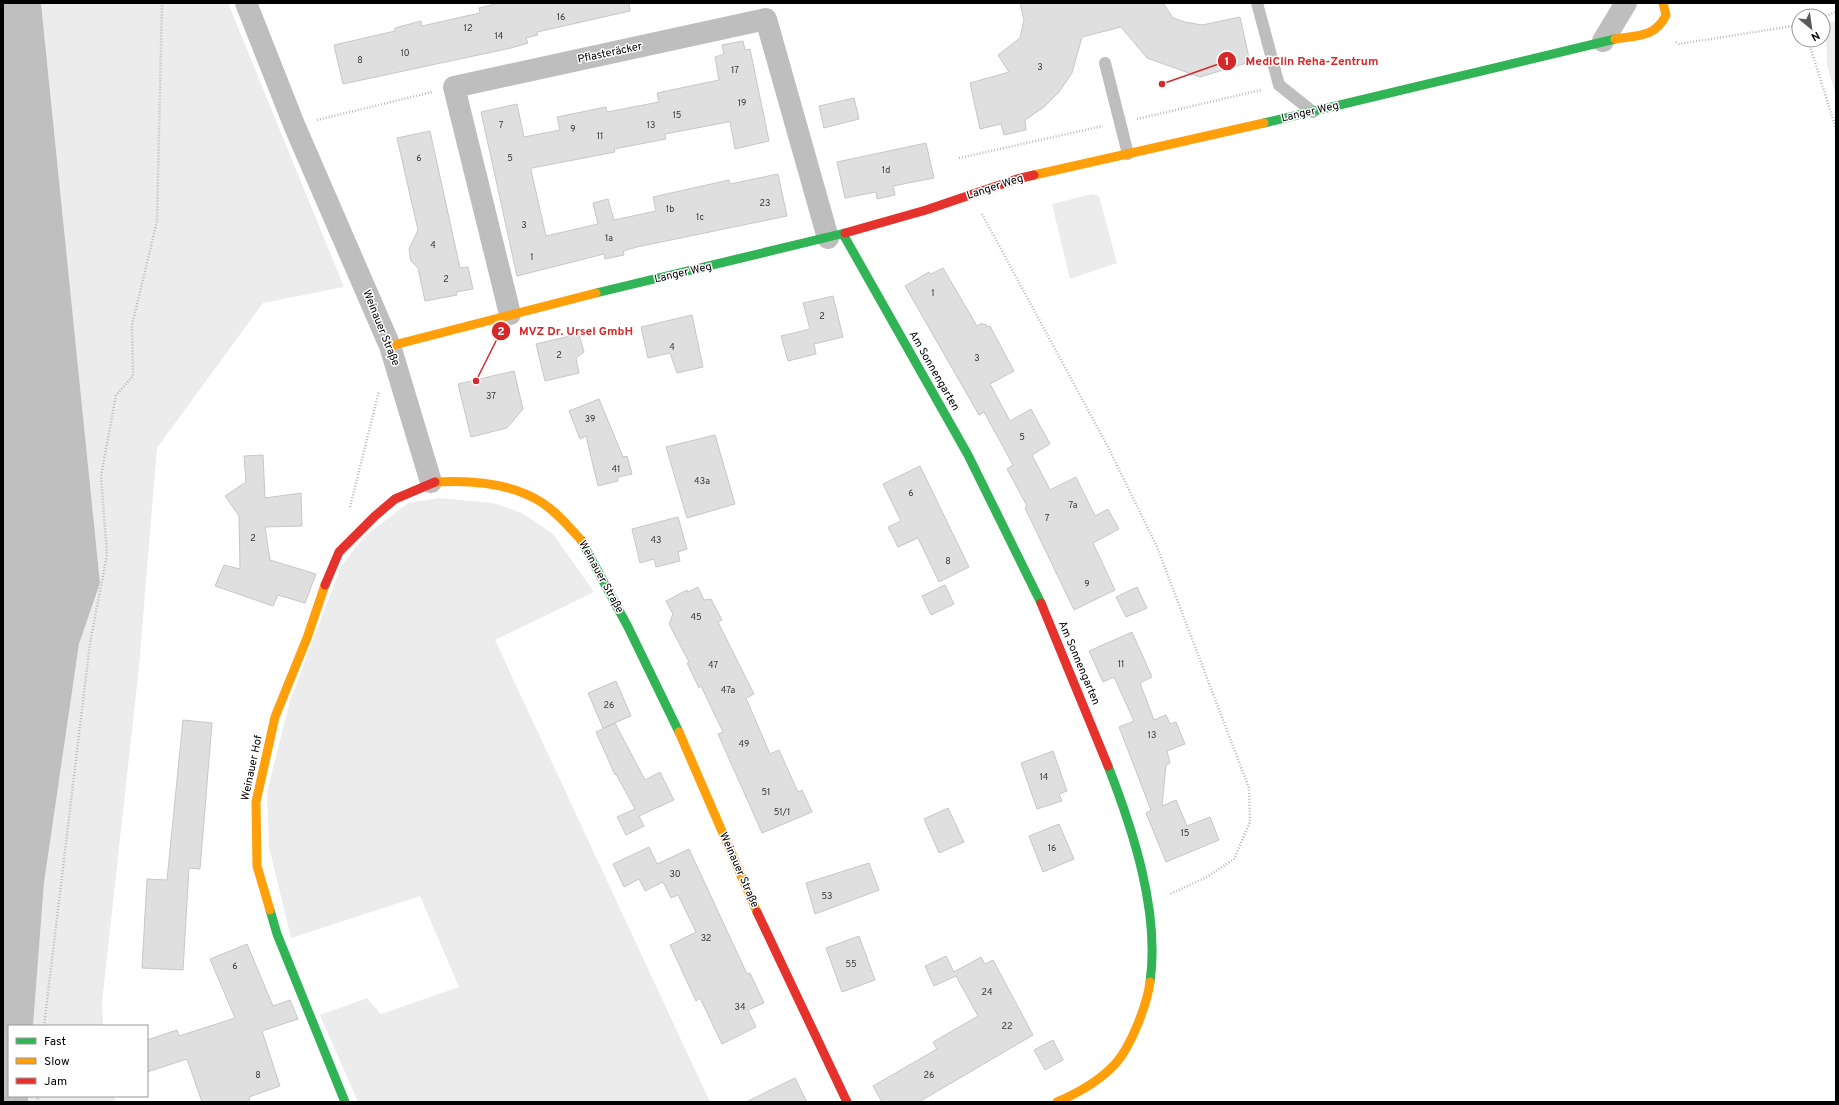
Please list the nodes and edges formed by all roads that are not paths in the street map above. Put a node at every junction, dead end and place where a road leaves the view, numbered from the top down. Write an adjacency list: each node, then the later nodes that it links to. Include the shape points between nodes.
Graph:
1 (246, 3): 12 (street, Weinauer Straße, via 295,127)
2 (1257, 3): 8 (lane, via 1279,86)
3 (1626, 3): 6 (street)
4 (1663, 3): 6 (street, Langer Weg, via 1666,15 1661,25 1651,33)
5 (764, 11): 10 (street, Pflasteräcker); 11 (street, Pflasteräcker, via 454,87)
6 (1603, 42): 8 (street, Langer Weg)
7 (1105, 63): 9 (lane)
8 (1313, 112): 9 (street, Langer Weg)
9 (1128, 154): 10 (street, Langer Weg, via 1017,179 926,210)
10 (836, 236): 11 (street, Langer Weg); 16 (street, Am Sonnengarten, via 968,455 1044,610 1129,820 1152,928 1153,963 1148,997 1135,1030 1116,1063 1077,1094)
11 (510, 314): 12 (street, Langer Weg)
12 (390, 346): 13 (street, Weinauer Straße)
13 (431, 482): 14 (street, Weinauer Hof, via 395,499 339,552 275,717 256,802 257,866 277,934); 15 (street, Weinauer Straße, via 485,484 515,490 541,502 564,521 583,543 667,705 758,913)
14 (345, 1102)
15 (847, 1102)
16 (1057, 1102)

